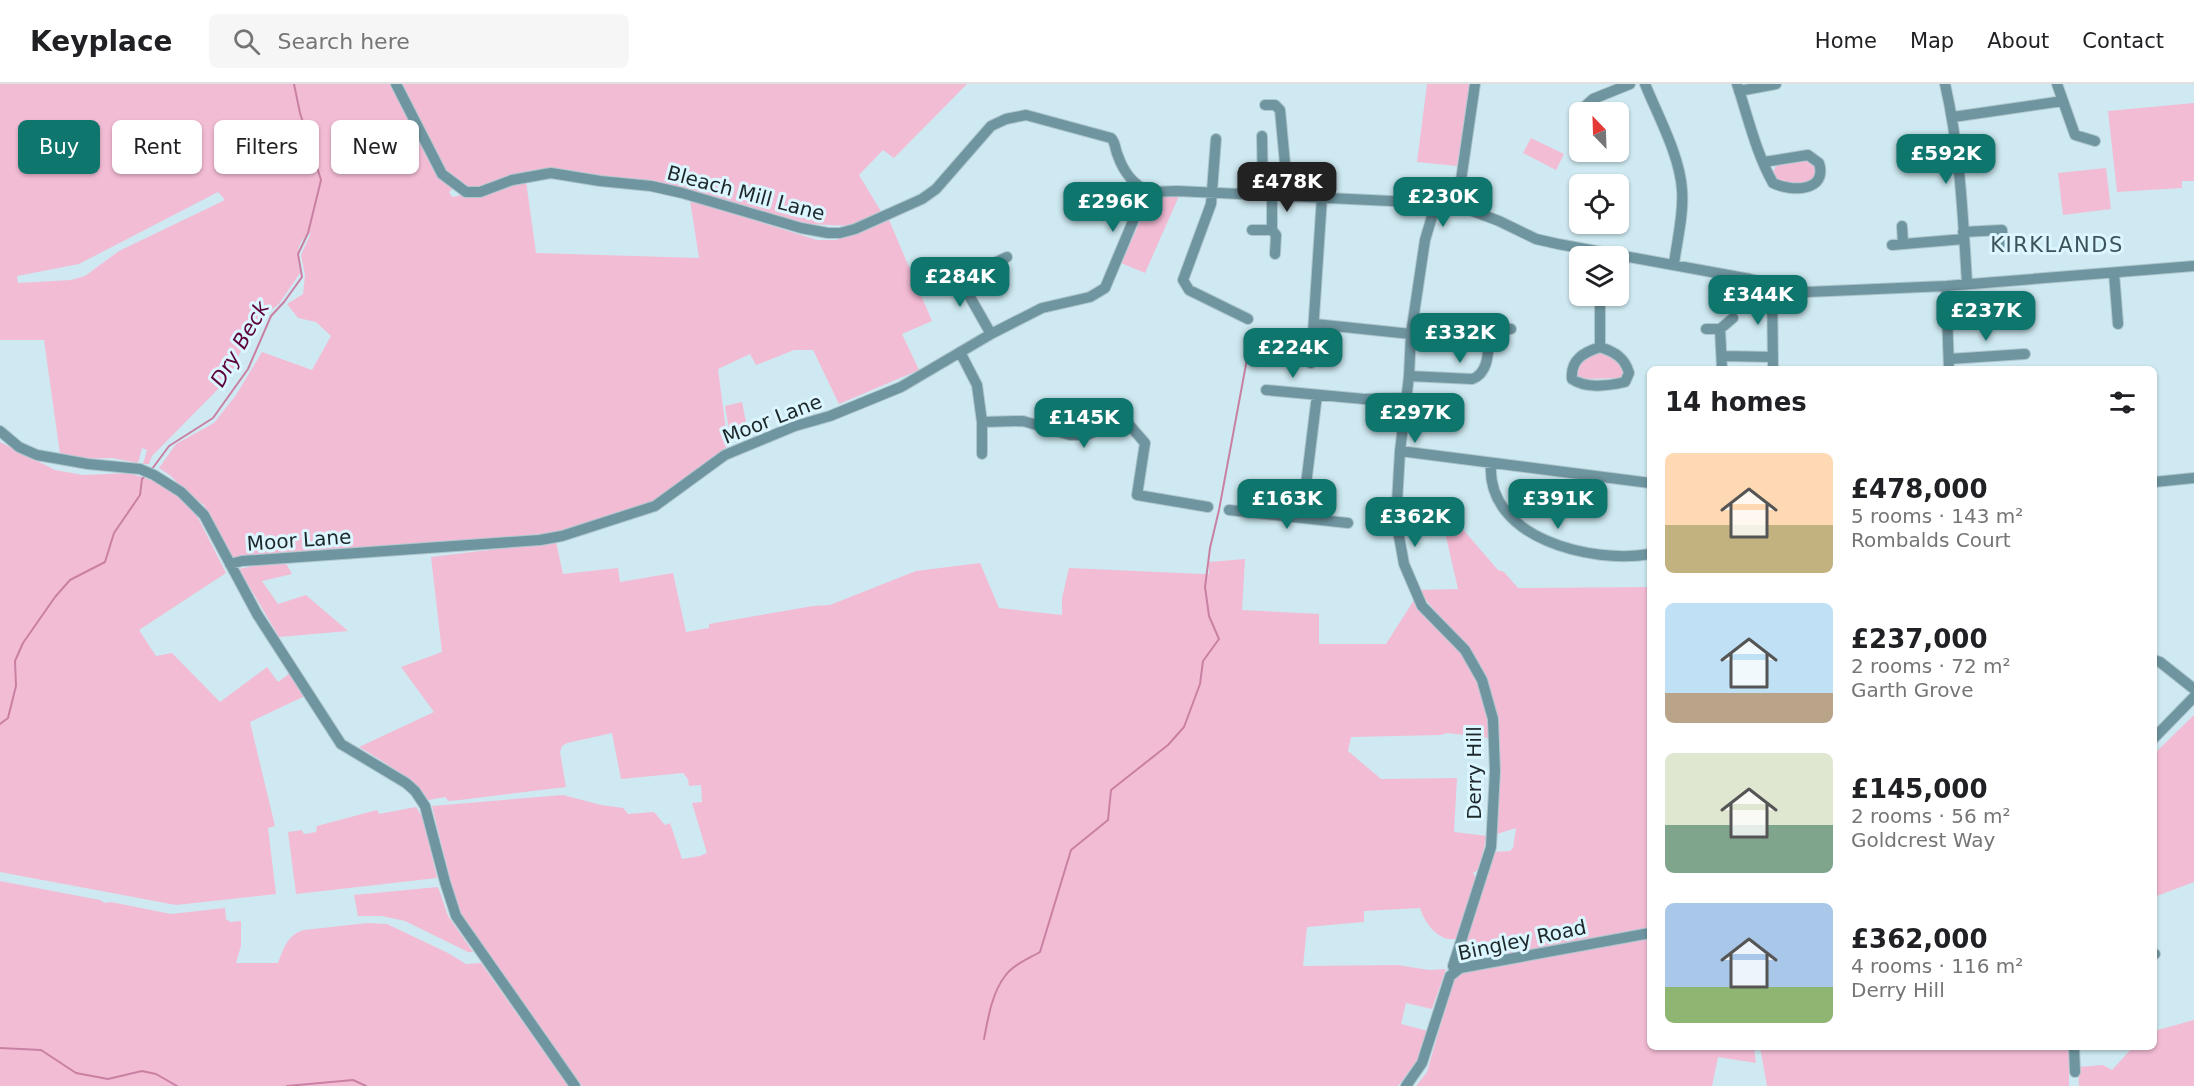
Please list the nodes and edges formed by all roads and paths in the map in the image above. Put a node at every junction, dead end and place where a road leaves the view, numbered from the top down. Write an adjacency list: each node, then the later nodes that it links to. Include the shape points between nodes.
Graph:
1 (396, 84): 17 (street, Bleach Mill Lane, via 442,174 466,192 480,192 512,180 551,173 651,186 801,228 840,233 922,199 936,189 991,126 1026,116 1111,138 1127,175)
2 (1630, 84): 10 (street)
3 (1645, 84): 33 (street, via 1675,157 1682,189)
4 (1776, 84): 8 (street)
5 (1945, 84): 12 (street)
6 (2057, 84): 9 (street)
7 (1477, 86): 23 (street)
8 (1738, 87): 16 (street)
9 (2063, 101): 12 (street); 15 (street, via 2075,135)
10 (1590, 102)
11 (1265, 105): 20 (street, via 1275,105 1280,110)
12 (1953, 117): 27 (street)
13 (1262, 136): 19 (street)
14 (1216, 139): 18 (street)
15 (2095, 141)
16 (1764, 162): 16 (street, via 1777,186 1806,188 1816,183 1820,174 1819,163 1808,155)
17 (1149, 192): 18 (street); 49 (street, Moor Lane, via 1105,288 1090,297 1042,308)
18 (1213, 193): 19 (street); 41 (street, via 1183,280 1189,290)
19 (1267, 195): 20 (street); 26 (street)
20 (1288, 196): 21 (street)
21 (1322, 197): 22 (street); 42 (street)
22 (1436, 203): 23 (street); 50 (street, Derry Hill, via 1425,240)
23 (1454, 204): 29 (street, via 1536,239)
24 (1902, 226): 27 (street, via 1898,244)
25 (1252, 230): 26 (street)
26 (1272, 230): 30 (street, via 1276,235)
27 (1964, 236): 28 (street, via 2002,230); 37 (street)
28 (2003, 244)
29 (1569, 247)
30 (1275, 255)
31 (1007, 257): 49 (street, via 957,274)
32 (1629, 258): 33 (street)
33 (1674, 264): 36 (street)
34 (2194, 266): 35 (street)
35 (2114, 273): 37 (street); 43 (street)
36 (1772, 283): 38 (street, via 1807,292); 55 (street)
37 (1967, 284): 38 (street)
38 (1946, 286): 57 (street)
39 (1600, 306): 51 (street)
40 (1733, 318): 48 (street)
41 (1248, 319)
42 (1315, 324): 50 (street); 56 (street)
43 (2117, 324)
44 (1472, 326): 45 (street)
45 (1490, 327): 46 (street); 60 (street, via 1485,369 1480,376)
46 (1511, 328)
47 (1706, 329): 48 (street)
48 (1720, 329): 54 (street)
49 (991, 334): 52 (street, Moor Lane)
50 (1411, 334): 60 (street, Derry Hill)
51 (1600, 347): 51 (street, via 1586,352 1574,363 1572,379 1580,384 1625,382 1627,364 1612,351)
52 (960, 352): 64 (street, via 977,385); 77 (street, Moor Lane, via 901,387 725,455 655,506 562,536)
53 (2025, 354): 57 (street)
54 (1722, 356): 55 (street); 58 (street)
55 (1773, 357): 59 (street)
56 (1311, 363)
57 (1949, 364)
58 (1722, 366)
59 (1773, 366)
60 (1410, 376): 63 (street, Derry Hill)
61 (1266, 390): 62 (street)
62 (1317, 395): 63 (street); 74 (street)
63 (1407, 398): 66 (street, Derry Hill)
64 (982, 422): 67 (street); 72 (street, via 1023,421 1070,435 1086,435 1125,420 1145,443 1137,495)
65 (0, 430): 77 (street, via 19,447 37,455 140,469 154,475 181,492 204,515)
66 (1400, 451): 68 (street); 83 (street, Derry Hill, via 1396,520 1404,564 1422,606 1465,650 1482,680 1493,719 1491,846 1453,966)
67 (982, 454)
68 (1491, 463): 71 (street); 76 (street, via 1490,475 1497,496 1529,532 1559,546 1596,554)
69 (2194, 478): 70 (street)
70 (2157, 482)
71 (1647, 483)
72 (1208, 507)
73 (1229, 510): 74 (street)
74 (1302, 517): 75 (street)
75 (1348, 523)
76 (1647, 555)
77 (230, 564): 86 (street, via 257,614 341,744 406,783 425,806 456,916)
78 (2157, 661): 79 (street)
79 (2194, 688)
80 (2194, 697): 81 (street)
81 (2157, 735)
82 (1647, 934): 83 (street, Bingley Road)
83 (1455, 971): 87 (street, Bingley Road, via 1450,976 1422,1063)
84 (2074, 1050): 85 (street)
85 (2075, 1072)
86 (575, 1086)
87 (1406, 1086)

